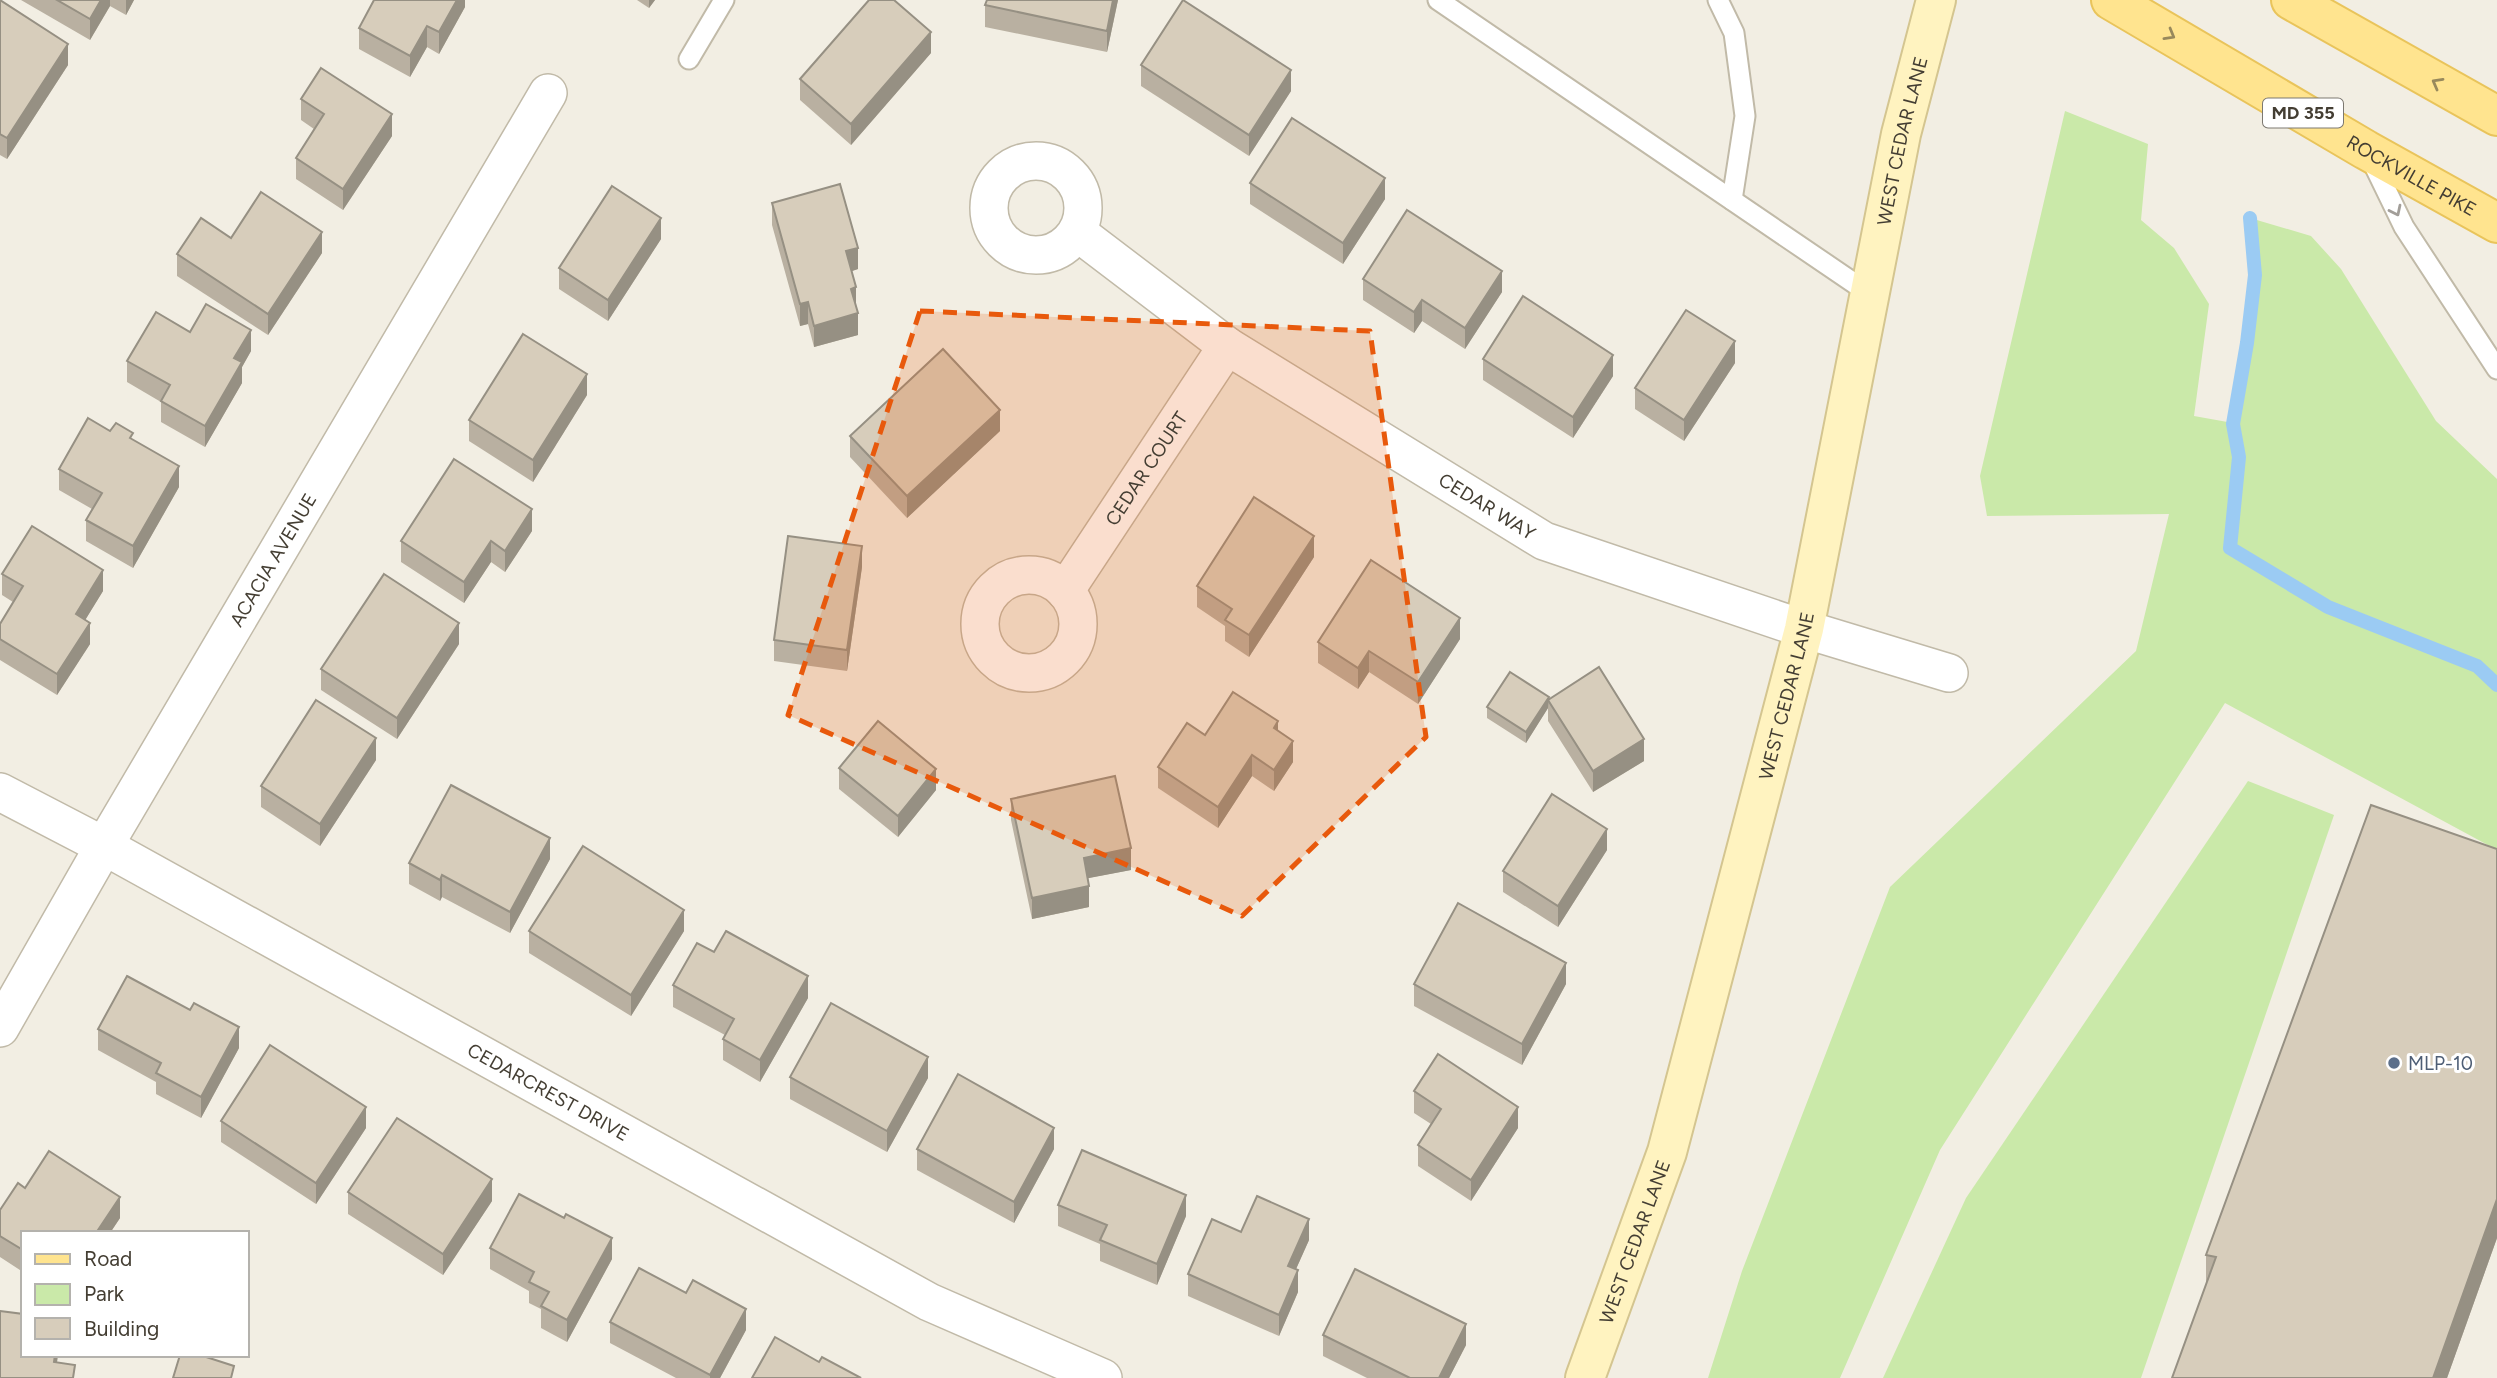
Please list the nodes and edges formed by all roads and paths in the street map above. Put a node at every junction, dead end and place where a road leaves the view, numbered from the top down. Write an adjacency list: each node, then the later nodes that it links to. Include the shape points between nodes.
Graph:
1 (724, 0): 7 (lane)
2 (1438, 0): 11 (lane)
3 (1718, 0): 11 (lane, via 1734,33 1745,116)
4 (1937, 0): 14 (main road, WEST CEDAR LANE, via 1901,134)
5 (2111, 0): 10 (main road, ROCKVILLE PIKE / MD 355, one-way to 10)
6 (2291, 0): 9 (main road, one-way to 6)
7 (689, 58)
8 (548, 93): 21 (street, ACACIA AVENUE)
9 (2497, 116)
10 (2366, 150): 12 (main road, ROCKVILLE PIKE / MD 355); 16 (lane, one-way to 16, via 2404,227)
11 (1732, 200): 14 (lane)
12 (2497, 223)
13 (1077, 232): 15 (street, CEDAR WAY)
14 (1870, 294): 18 (main road, WEST CEDAR LANE)
15 (1227, 346): 17 (street, CEDAR COURT); 18 (street, CEDAR WAY, via 1544,541)
16 (2497, 369)
17 (1065, 591)
18 (1804, 629): 19 (street, CEDAR WAY); 24 (main road, WEST CEDAR LANE, via 1667,1152)
19 (1948, 673)
20 (0, 792): 21 (street, CEDARCREST DRIVE)
21 (104, 846): 22 (street, ACACIA AVENUE); 23 (street, CEDARCREST DRIVE, via 929,1302)
22 (0, 1028)
23 (1103, 1378)
24 (1585, 1378)

